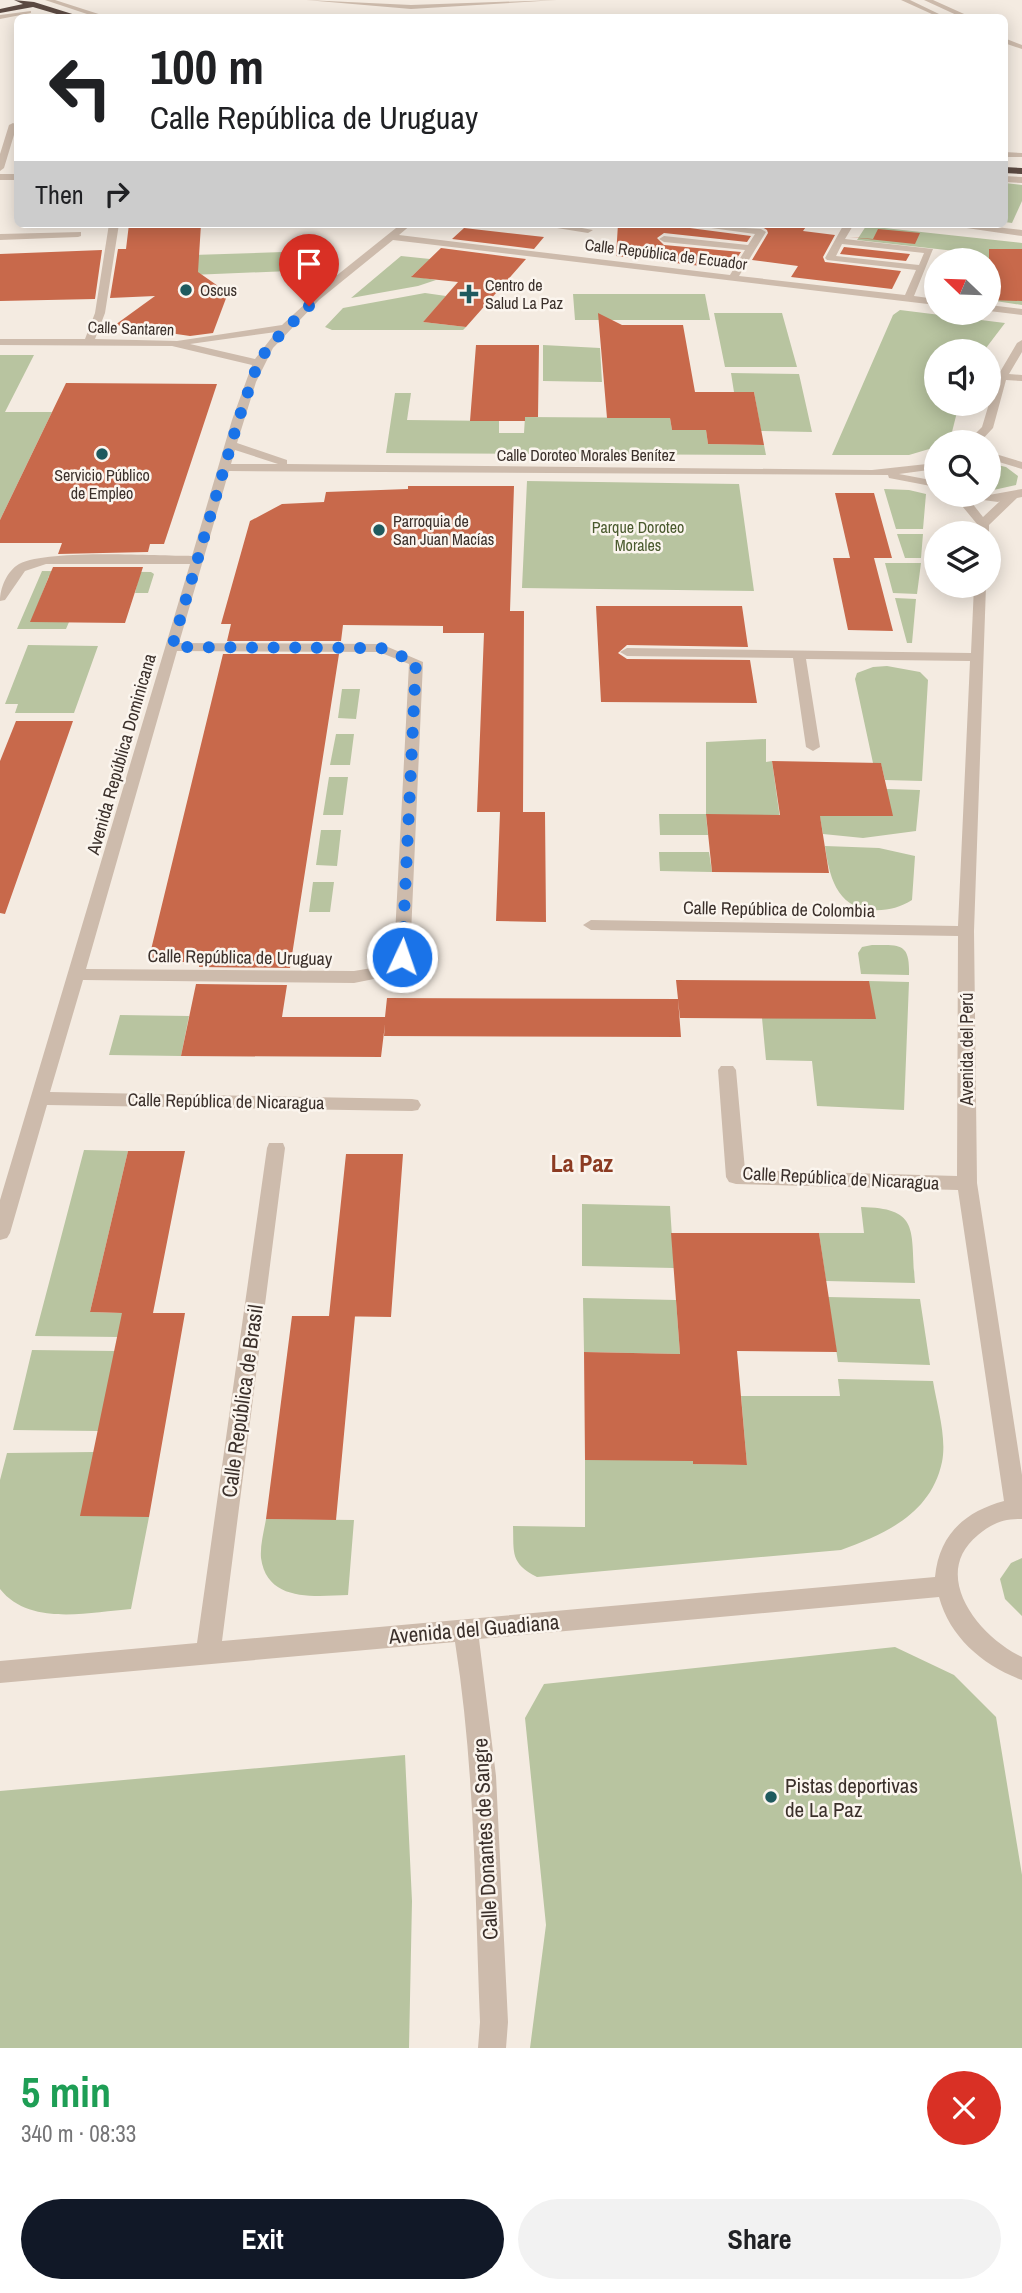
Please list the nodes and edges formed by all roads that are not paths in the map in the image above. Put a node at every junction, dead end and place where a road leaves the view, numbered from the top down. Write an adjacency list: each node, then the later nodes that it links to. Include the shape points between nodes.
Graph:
1 (43, 0): 10 (highway)
2 (48, 0): 16 (street)
3 (309, 0): 8 (street, via 411,7)
4 (554, 0): 7 (street)
5 (904, 0): 17 (street)
6 (927, 0): 18 (street)
7 (495, 1): 8 (street)
8 (483, 3): 13 (street)
9 (0, 4): 11 (highway)
10 (31, 8): 11 (highway); 14 (highway); 15 (highway)
11 (16, 10): 12 (highway); 19 (street)
12 (0, 11)
13 (499, 13)
14 (42, 14)
15 (61, 14)
16 (94, 14)
17 (936, 14)
18 (960, 14)
19 (0, 17)
20 (14, 128): 21 (street)
21 (0, 168)
22 (113, 228): 46 (street, via 100,313)
23 (402, 228): 32 (street, Avenida República Dominicana)
24 (590, 228): 33 (street)
25 (724, 228): 36 (street, via 761,232)
26 (847, 228): 34 (street)
27 (979, 228): 29 (street)
28 (670, 231): 36 (street, via 664,239)
29 (1022, 233)
30 (78, 234): 31 (street)
31 (0, 237)
32 (391, 237): 37 (street, Calle República de Ecuador); 44 (street, Avenida República Dominicana)
33 (580, 239)
34 (839, 241): 38 (street, via 930,251); 38 (street, via 830,258)
35 (572, 248): 37 (street)
36 (751, 248): 39 (street)
37 (564, 258): 39 (street, Calle República de Ecuador)
38 (922, 268): 40 (street)
39 (733, 278): 40 (street, Calle República de Ecuador)
40 (908, 299): 41 (street, Calle República de Ecuador)
41 (924, 301)
42 (1001, 309): 43 (street)
43 (1022, 312)
44 (288, 327): 47 (street); 51 (street, Avenida República Dominicana)
45 (0, 342): 46 (street, Calle Santaren)
46 (89, 343): 47 (street, Calle Santaren)
47 (172, 343): 49 (street); 52 (street, Calle Santaren)
48 (1022, 343): 53 (street)
49 (243, 345)
50 (256, 345): 51 (street)
51 (270, 345): 52 (street, Avenida República Dominicana)
52 (258, 363): 55 (street, Avenida República Dominicana)
53 (1002, 377): 54 (street); 56 (street)
54 (1022, 378)
55 (231, 445): 57 (street, Avenida República Dominicana); 58 (street, Calle Doroteo Morales Benítez)
56 (1004, 452)
57 (225, 467): 58 (street, Calle Doroteo Morales Benítez); 64 (street, Avenida República Dominicana)
58 (299, 468): 60 (street, Calle Doroteo Morales Benítez)
59 (924, 469): 60 (street, Calle Doroteo Morales Benítez)
60 (872, 473): 61 (street, Calle Doroteo Morales Benítez)
61 (924, 482)
62 (1017, 495): 63 (street)
63 (991, 521)
64 (198, 560): 65 (street, via 45,560 21,568); 67 (street, Avenida República Dominicana)
65 (0, 597)
66 (979, 598): 70 (street, Avenida del Perú)
67 (172, 647): 74 (street, Avenida República Dominicana); 74 (street, Calle República de Uruguay, via 381,648 416,662 402,957 383,972 354,977)
68 (627, 652): 69 (street)
69 (799, 655): 70 (street); 71 (street)
70 (976, 657): 73 (street, Avenida del Perú)
71 (813, 747)
72 (591, 925): 73 (street, Calle República de Colombia)
73 (966, 931): 79 (street, Avenida del Perú)
74 (76, 974): 76 (street, Avenida República Dominicana)
75 (727, 1070): 79 (street, Calle República de Nicaragua, via 736,1177)
76 (40, 1098): 77 (street, Calle República de Nicaragua); 80 (street, Avenida República Dominicana)
77 (412, 1105)
78 (276, 1148): 84 (street, Calle República de Brasil)
79 (967, 1183): 81 (street, Avenida del Perú)
80 (0, 1233)
81 (1019, 1509): 82 (street, via 991,1513 971,1525 947,1562)
82 (947, 1586): 83 (street, Avenida del Guadiana); 85 (street, via 954,1610 968,1632 988,1651)
83 (465, 1630): 84 (street, Avenida del Guadiana); 87 (street, Calle Donantes de Sangre, via 475,1684 484,1794 495,2022)
84 (208, 1654): 86 (street, Avenida del Guadiana)
85 (1022, 1669)
86 (0, 1672)
87 (492, 2048)

